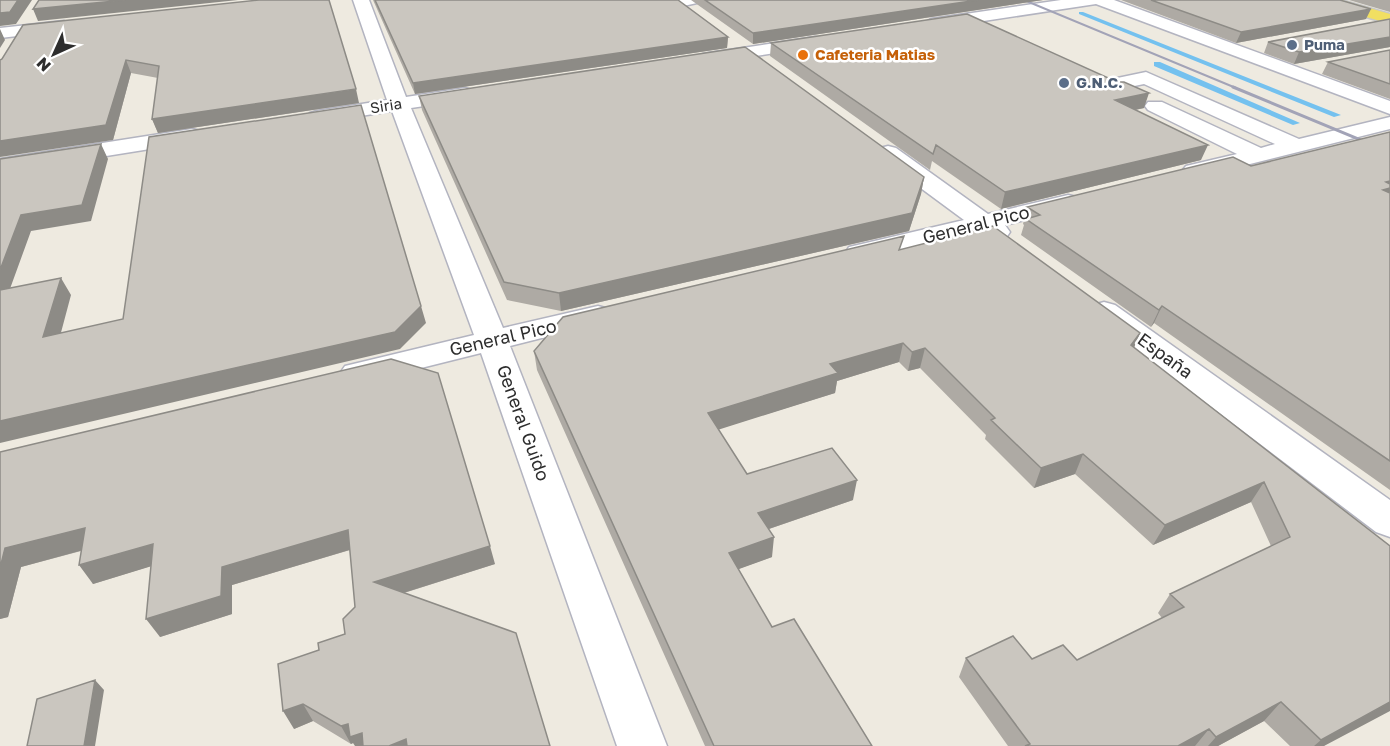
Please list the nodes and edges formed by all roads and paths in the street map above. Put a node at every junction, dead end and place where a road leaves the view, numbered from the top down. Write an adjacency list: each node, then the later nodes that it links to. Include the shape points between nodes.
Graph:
1 (360, 0): 25 (street, General Guido)
2 (1092, 0): 8 (street)
3 (1100, 0): 19 (street)
4 (1324, 0): 9 (main road)
5 (1347, 0): 7 (main road)
6 (35, 10): 13 (street)
7 (1390, 12)
8 (967, 19): 12 (street); 15 (street)
9 (1390, 21): 11 (street)
10 (81, 24): 13 (street)
11 (1361, 27)
12 (910, 28)
13 (24, 30): 14 (street); 18 (street)
14 (0, 33)
15 (998, 33)
16 (830, 40): 17 (street)
17 (740, 46): 20 (street); 22 (street)
18 (12, 49)
19 (1234, 50): 21 (street); 21 (street, via 1266,44 1325,65)
20 (691, 61)
21 (1292, 72): 27 (street)
22 (777, 73)
23 (1089, 76): 32 (street, via 1115,88 1146,78)
24 (480, 92): 25 (street, Siria)
25 (399, 104): 28 (street, Siria); 42 (street, General Guido)
26 (1155, 106): 33 (street)
27 (1390, 108)
28 (296, 120)
29 (1390, 123): 32 (street)
30 (213, 133): 34 (street)
31 (862, 134): 37 (street)
32 (1297, 146): 33 (street)
33 (1258, 155): 35 (street)
34 (0, 166)
35 (1167, 178)
36 (1098, 195): 37 (street, General Pico)
37 (984, 223): 38 (street); 39 (street, General Pico)
38 (1023, 252)
39 (836, 259)
40 (1081, 294): 44 (street, España)
41 (630, 308): 42 (street, General Pico)
42 (492, 340): 43 (street, General Pico); 45 (street, General Guido)
43 (332, 378)
44 (1390, 521)
45 (642, 746)

